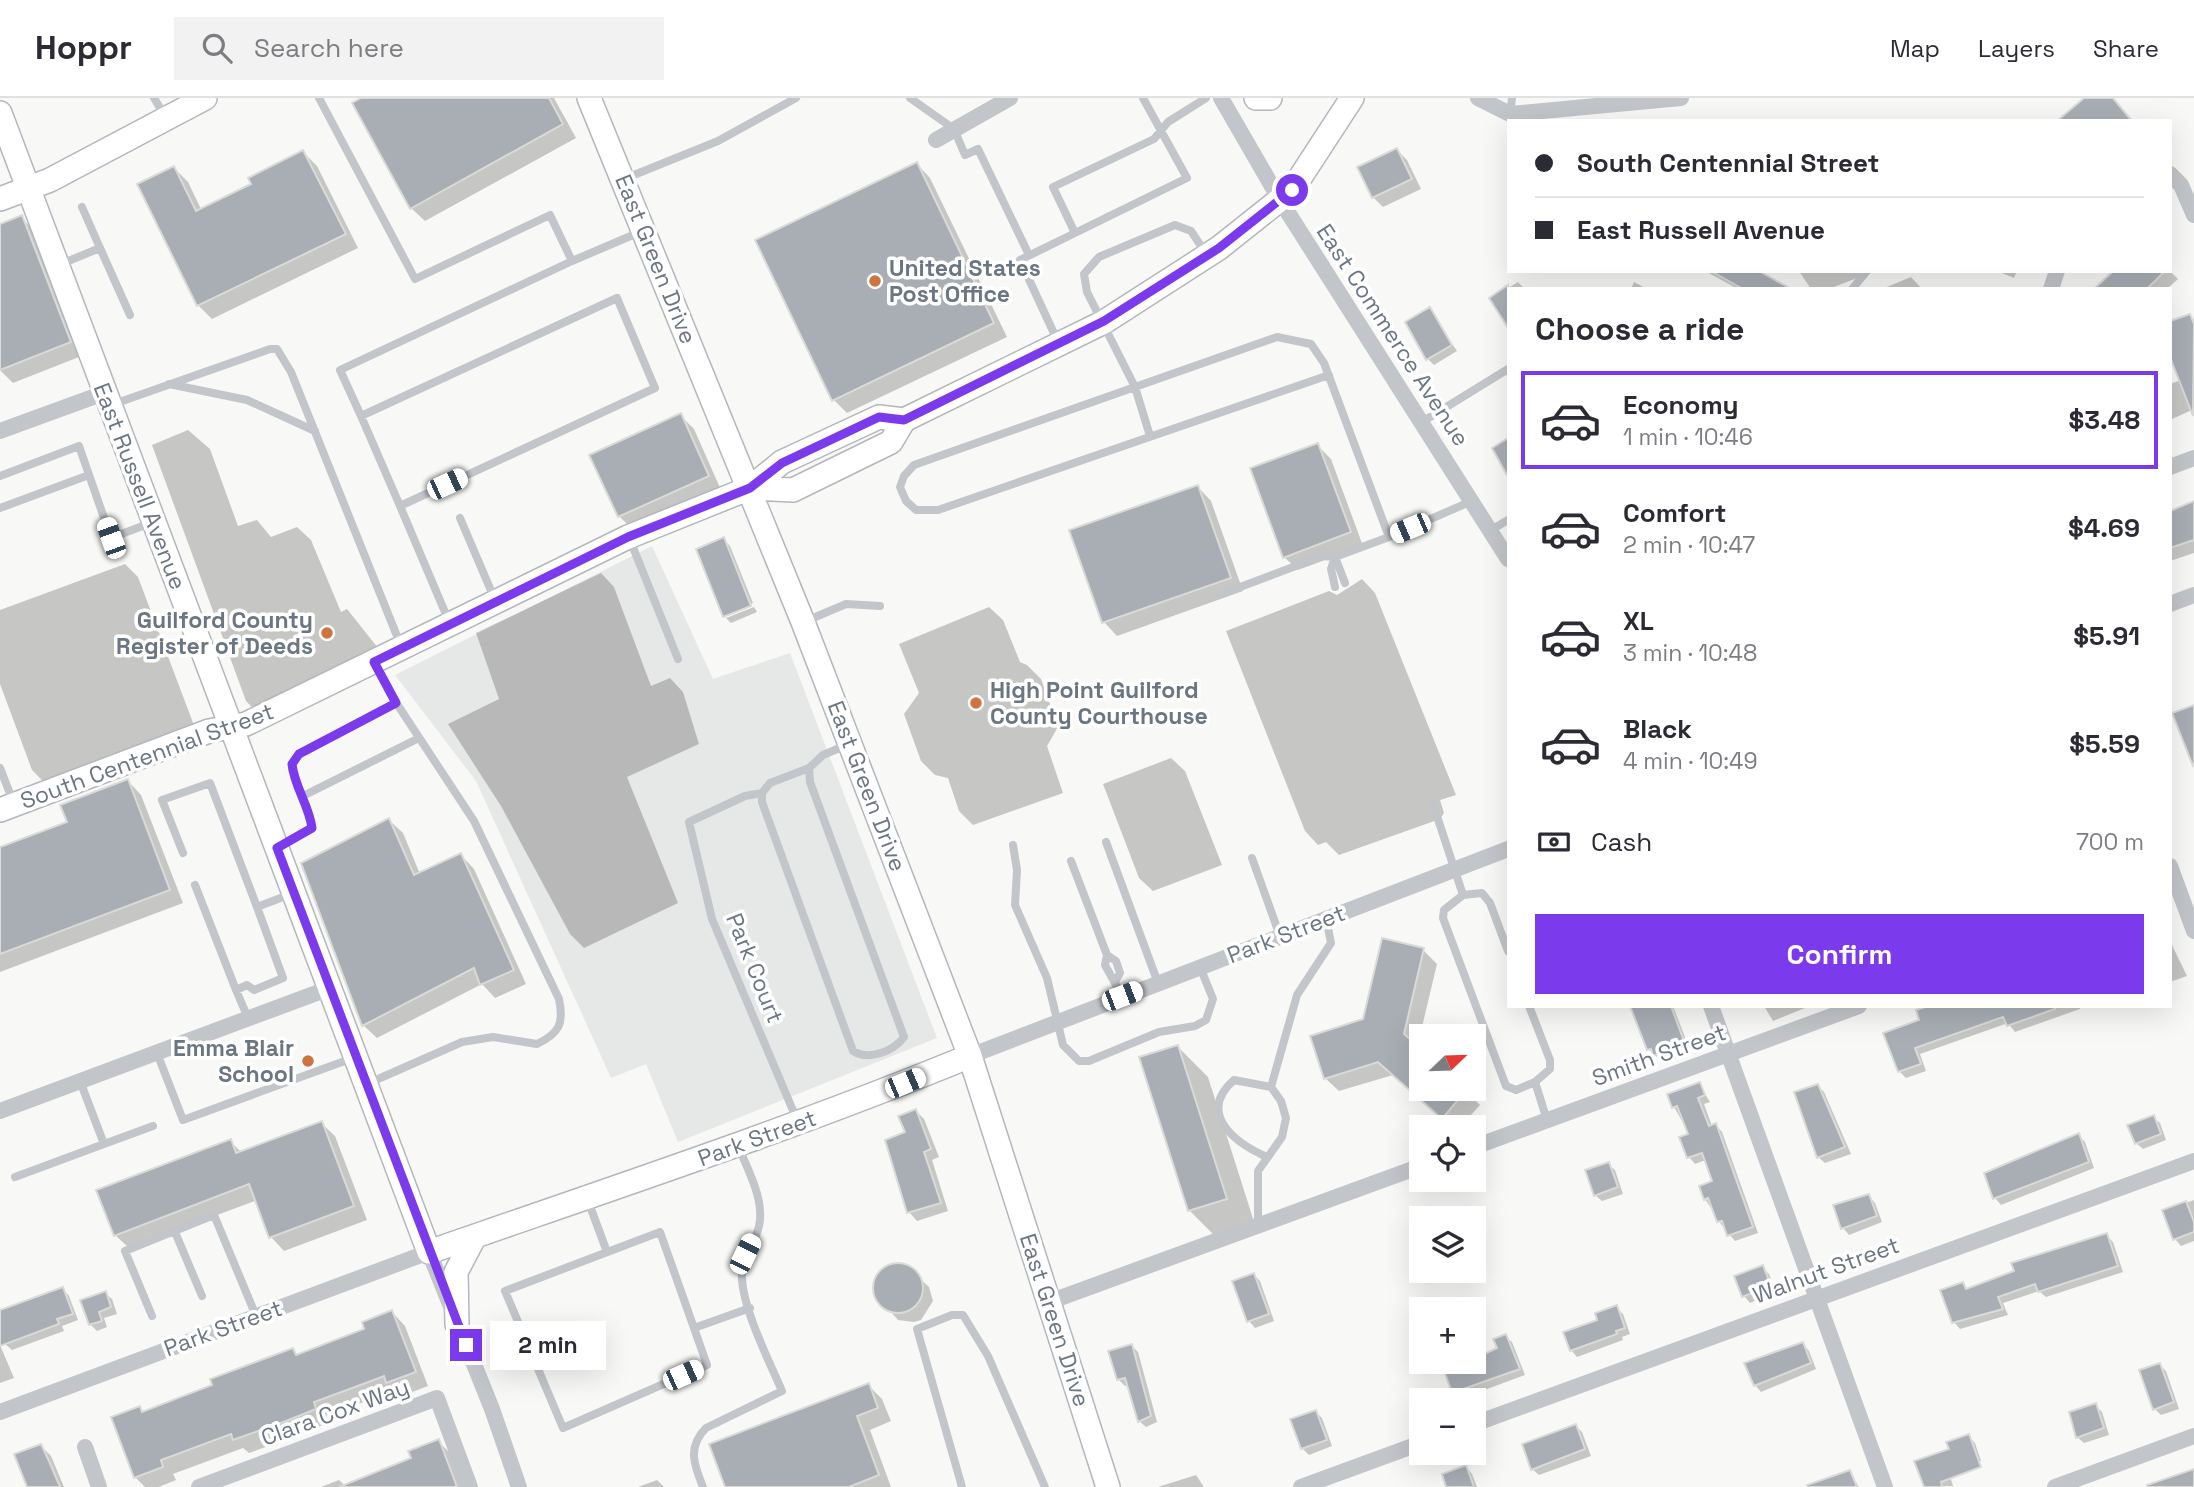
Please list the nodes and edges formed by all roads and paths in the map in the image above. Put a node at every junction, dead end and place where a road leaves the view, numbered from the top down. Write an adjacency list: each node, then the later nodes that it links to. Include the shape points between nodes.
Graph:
1 (154, 98): 18 (lane)
2 (205, 98): 18 (main road)
3 (319, 98): 34 (lane, via 415,279 550,215)
4 (589, 98): 23 (main road, East Green Drive)
5 (796, 98): 23 (lane, via 718,141)
6 (910, 98): 20 (lane)
7 (1010, 98): 20 (street)
8 (1143, 98): 19 (lane)
9 (1206, 98): 19 (lane)
10 (1221, 98): 26 (street, East Commerce Avenue)
11 (1256, 98): 12 (main road)
12 (1270, 98)
13 (1352, 98): 26 (main road, South Centennial Street, via 1292,190)
14 (1478, 98): 16 (street)
15 (1681, 98): 16 (street)
16 (1511, 106)
17 (0, 113): 24 (main road, East Russell Avenue)
18 (166, 119): 24 (main road)
19 (1162, 130): 30 (lane, via 1154,139 1053,187); 30 (lane, via 1188,178)
20 (956, 133): 21 (street); 32 (lane, via 965,155 978,149)
21 (936, 139)
22 (2172, 176): 28 (street, via 2182,185)
23 (624, 178): 29 (main road, East Green Drive)
24 (30, 187): 25 (main road); 35 (main road, East Russell Avenue)
25 (0, 199)
26 (1280, 200): 33 (main road, South Centennial Street); 47 (street, East Commerce Avenue)
27 (82, 208): 31 (lane)
28 (2194, 215)
29 (645, 230): 34 (lane); 55 (main road, East Green Drive)
30 (1074, 233): 32 (lane)
31 (100, 248): 35 (lane); 38 (lane)
32 (1029, 255): 40 (lane, via 1020,260)
33 (1208, 255): 39 (main road, South Centennial Street); 39 (lane, via 1191,231 1175,225 1099,257 1084,274 1087,292)
34 (572, 261): 46 (lane, via 340,370)
35 (58, 265): 45 (main road, East Russell Avenue)
36 (1865, 273): 37 (lane)
37 (1854, 287)
38 (130, 315)
39 (1104, 321): 40 (main road, South Centennial Street); 44 (lane)
40 (1058, 344): 55 (main road, South Centennial Street, via 904,420 879,417 782,463)
41 (1507, 370): 47 (lane)
42 (1329, 375): 44 (lane, via 1311,344 1277,337); 50 (lane); 64 (lane)
43 (169, 384): 45 (lane); 49 (lane, via 247,400); 49 (lane, via 277,349 284,355)
44 (1135, 387): 50 (lane); 50 (lane, via 914,465 900,487 916,510 932,512)
45 (106, 399): 48 (street); 61 (main road, East Russell Avenue)
46 (360, 416): 57 (lane); 57 (lane, via 617,298 655,388)
47 (1422, 422): 56 (street, East Commerce Avenue)
48 (0, 431)
49 (315, 431): 76 (lane)
50 (1150, 436)
51 (2194, 458): 52 (street)
52 (2172, 466)
53 (89, 475): 54 (lane, via 79,446); 58 (lane); 61 (lane, via 111,538)
54 (0, 476)
55 (750, 488): 63 (main road, South Centennial Street); 74 (main road, East Green Drive)
56 (1472, 501): 62 (street, East Commerce Avenue); 64 (lane)
57 (400, 506): 75 (lane)
58 (0, 508)
59 (460, 518): 71 (lane)
60 (1507, 521): 62 (lane)
61 (153, 522): 80 (main road, East Russell Avenue)
62 (1491, 530): 66 (street, East Commerce Avenue)
63 (628, 537): 71 (main road, South Centennial Street); 77 (lane)
64 (1389, 537): 65 (lane)
65 (1335, 557): 67 (lane); 68 (lane, via 1331,569); 70 (lane, via 1322,556)
66 (1507, 557)
67 (1345, 583)
68 (1335, 587)
69 (2194, 595): 72 (street)
70 (1219, 596)
71 (496, 602): 75 (main road, South Centennial Street)
72 (2172, 603)
73 (880, 606): 74 (lane, via 846,604)
74 (803, 622): 82 (main road, East Green Drive)
75 (450, 625): 76 (main road, South Centennial Street)
76 (402, 648): 78 (main road, South Centennial Street)
77 (678, 659)
78 (374, 662): 79 (lane); 80 (main road, South Centennial Street, via 246,724)
79 (396, 703): 81 (lane); 86 (lane, via 299,754 292,764)
80 (230, 727): 88 (main road, South Centennial Street); 91 (main road, East Russell Avenue)
81 (419, 738): 86 (lane); 122 (lane, via 474,821 559,999 563,1017 559,1030 537,1044 493,1037 462,1042)
82 (851, 743): 84 (lane, via 822,755); 118 (main road, East Green Drive)
83 (0, 768): 88 (lane)
84 (809, 768): 85 (lane, via 770,783); 85 (lane, via 810,782 901,1024 904,1037 898,1045 870,1056 853,1051)
85 (762, 793): 126 (lane, Park Court, via 744,796 690,822 712,919)
86 (303, 796): 91 (lane, via 312,828)
87 (1433, 804): 96 (lane)
88 (7, 807)
89 (1106, 842): 107 (lane)
90 (1013, 845): 115 (lane, via 1015,905)
91 (277, 848): 99 (main road, East Russell Avenue)
92 (1507, 849): 96 (street, Park Street)
93 (183, 853): 101 (lane, via 163,800 210,783)
94 (1252, 858): 104 (lane)
95 (1072, 861): 110 (lane, via 1107,955 1116,961)
96 (1454, 870): 100 (lane); 102 (street, Park Street)
97 (195, 885): 109 (lane)
98 (2174, 891): 103 (street)
99 (294, 893): 101 (lane); 108 (main road, East Russell Avenue)
100 (1463, 895): 105 (lane, via 1482,893); 121 (lane, via 1444,910 1443,918 1506,1086 1516,1090)
101 (257, 907): 109 (lane, via 283,978 254,990 247,985)
102 (1326, 918): 104 (street, Park Street); 123 (lane, via 1331,943 1297,995)
103 (2194, 931)
104 (1280, 936): 106 (street, Park Street)
105 (1507, 948)
106 (1200, 967): 107 (street, Park Street); 115 (lane, via 1213,999 1206,1020 1195,1026 1159,1032 1079,1061 1063,1045)
107 (1158, 983): 110 (street, Park Street)
108 (330, 988): 114 (street); 119 (main road, East Russell Avenue)
109 (236, 990): 114 (lane)
110 (1122, 996): 115 (street, Park Street)
111 (1531, 1008): 121 (lane, via 1550,1060 1550,1069)
112 (1712, 1008): 117 (street)
113 (1854, 1008): 117 (street, Smith Street)
114 (248, 1018): 116 (street)
115 (1060, 1020): 118 (street, Park Street)
116 (157, 1052): 119 (lane, via 183,1120); 120 (street)
117 (1728, 1054): 125 (street, Smith Street); 142 (street)
118 (970, 1056): 126 (main road, Park Street); 143 (main road, East Green Drive)
119 (356, 1057): 122 (main road, East Russell Avenue)
120 (80, 1081): 124 (street); 129 (lane)
121 (1535, 1082): 125 (lane)
122 (366, 1084): 139 (main road, East Russell Avenue)
123 (1271, 1087): 131 (lane, via 1286,1118 1282,1137); 131 (lane, via 1234,1080 1221,1091 1218,1108 1230,1135)
124 (0, 1111)
125 (1546, 1120): 128 (street, Smith Street)
126 (799, 1123): 130 (main road, Park Street)
127 (153, 1126): 129 (lane)
128 (1486, 1142)
129 (104, 1144): 134 (lane)
130 (738, 1145): 135 (main road, Park Street); 144 (lane, via 756,1193 759,1226 745,1254 742,1279)
131 (1267, 1157): 136 (lane, via 1258,1171)
132 (2194, 1161): 142 (street, Walnut Street)
133 (1409, 1170): 136 (street)
134 (15, 1177)
135 (587, 1198): 138 (main road, Park Street); 140 (lane)
136 (1258, 1225): 143 (street)
137 (175, 1232): 141 (lane); 145 (lane, via 125,1251); 146 (lane, via 214,1216)
138 (475, 1236): 139 (main road, Park Street); 147 (main road, via 456,1272)
139 (429, 1252): 146 (street, Park Street); 147 (street, East Russell Avenue)
140 (607, 1252): 148 (lane, via 660,1232); 148 (lane, via 505,1290 563,1428 707,1365)
141 (202, 1296)
142 (1817, 1298): 150 (street, Walnut Street); 163 (street)
143 (1049, 1302): 161 (main road, East Green Drive)
144 (750, 1308): 148 (lane); 158 (lane, via 782,1391 698,1436 692,1449)
145 (152, 1316)
146 (256, 1316): 149 (street, Park Street)
147 (457, 1324): 157 (street, East Russell Avenue)
148 (694, 1328)
149 (0, 1412)
150 (1486, 1420)
151 (2194, 1436): 164 (street)
152 (85, 1447): 154 (street)
153 (1409, 1447): 162 (street)
154 (99, 1487)
155 (199, 1487): 156 (street, Clara Cox Way, via 437,1398)
156 (470, 1487)
157 (519, 1487)
158 (703, 1487)
159 (962, 1487): 160 (lane, via 917,1329 952,1315 963,1315 988,1356)
160 (1045, 1487)
161 (1108, 1487)
162 (1301, 1487)
163 (1885, 1487)
164 (2055, 1487)

